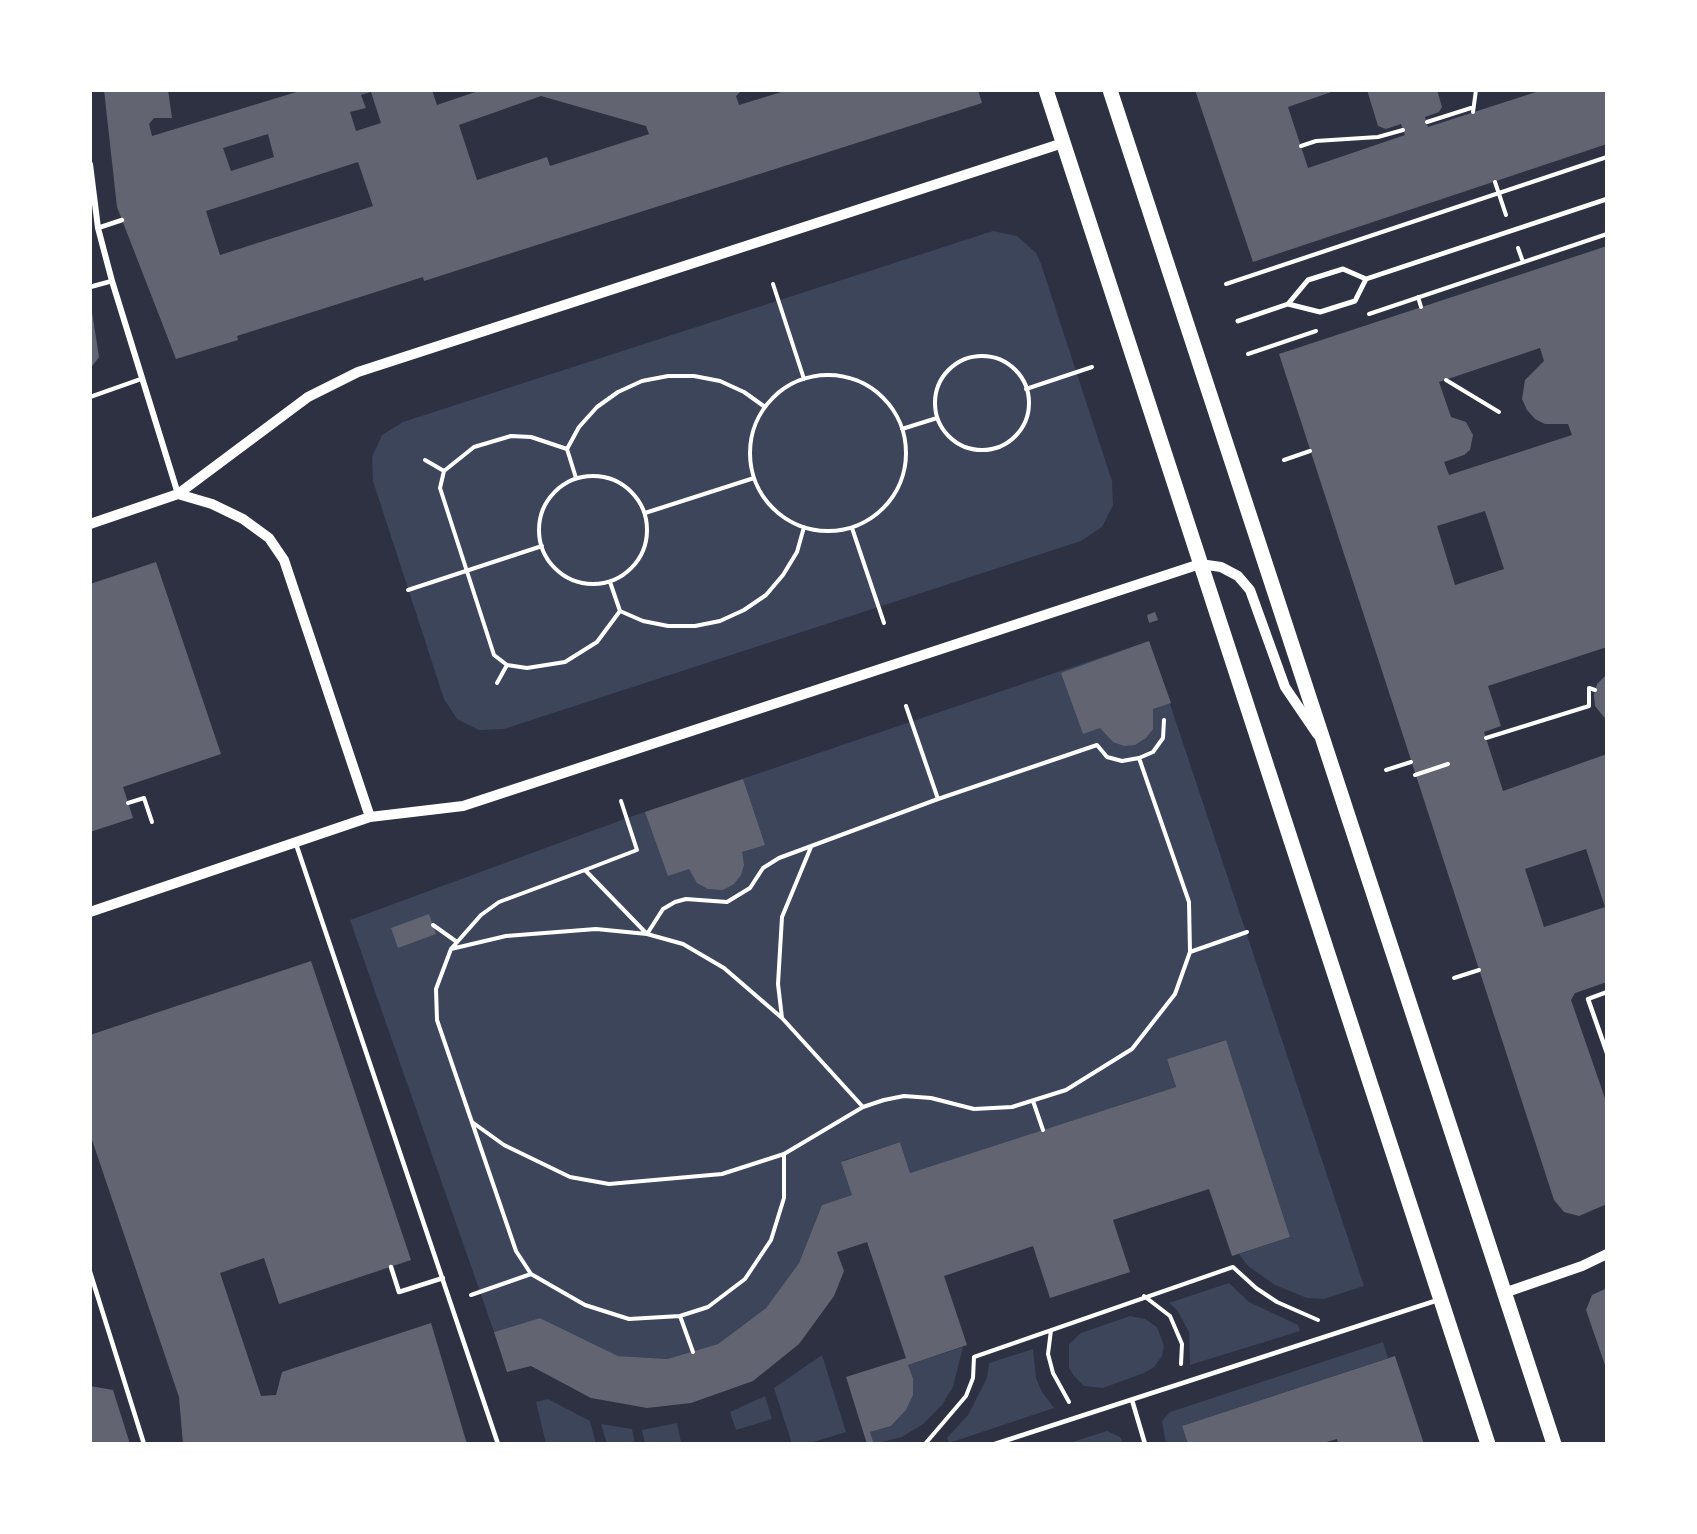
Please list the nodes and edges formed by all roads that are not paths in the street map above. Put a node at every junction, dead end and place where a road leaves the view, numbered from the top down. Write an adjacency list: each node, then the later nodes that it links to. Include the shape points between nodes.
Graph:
1 (1046, 90): 3 (main road)
2 (1110, 90): 19 (main road)
3 (1063, 142): 16 (street, via 358,372 308,397); 18 (main road)
4 (90, 164): 5 (street)
5 (91, 190): 8 (street)
6 (1607, 199): 9 (street)
7 (122, 220): 8 (lane)
8 (98, 228): 10 (street)
9 (1366, 279): 12 (street, via 1343,269 1308,280); 12 (street, via 1355,301 1320,312)
10 (112, 281): 11 (lane); 14 (street)
11 (90, 287)
12 (1288, 304): 13 (street)
13 (1238, 321)
14 (141, 379): 15 (lane); 16 (street)
15 (90, 397)
16 (178, 494): 17 (street); 20 (street, via 243,519 269,538 284,560)
17 (90, 524)
18 (1200, 564): 19 (street, via 1221,567 1238,576 1250,590 1285,687); 20 (street, via 463,806); 30 (main road)
19 (1321, 739): 29 (main road)
20 (370, 817): 21 (street)
21 (295, 842): 22 (street); 28 (lane)
22 (90, 912)
23 (1607, 993): 24 (lane, via 1588,999)
24 (1607, 1053)
25 (1607, 1254): 29 (street)
26 (391, 1267): 28 (lane, via 399,1292)
27 (90, 1272): 32 (lane)
28 (443, 1278): 33 (lane)
29 (1504, 1293): 37 (main road)
30 (1441, 1299): 31 (lane); 36 (main road)
31 (1132, 1400): 34 (lane); 35 (lane)
32 (144, 1444)
33 (498, 1444)
34 (995, 1444)
35 (1145, 1444)
36 (1488, 1444)
37 (1554, 1444)

